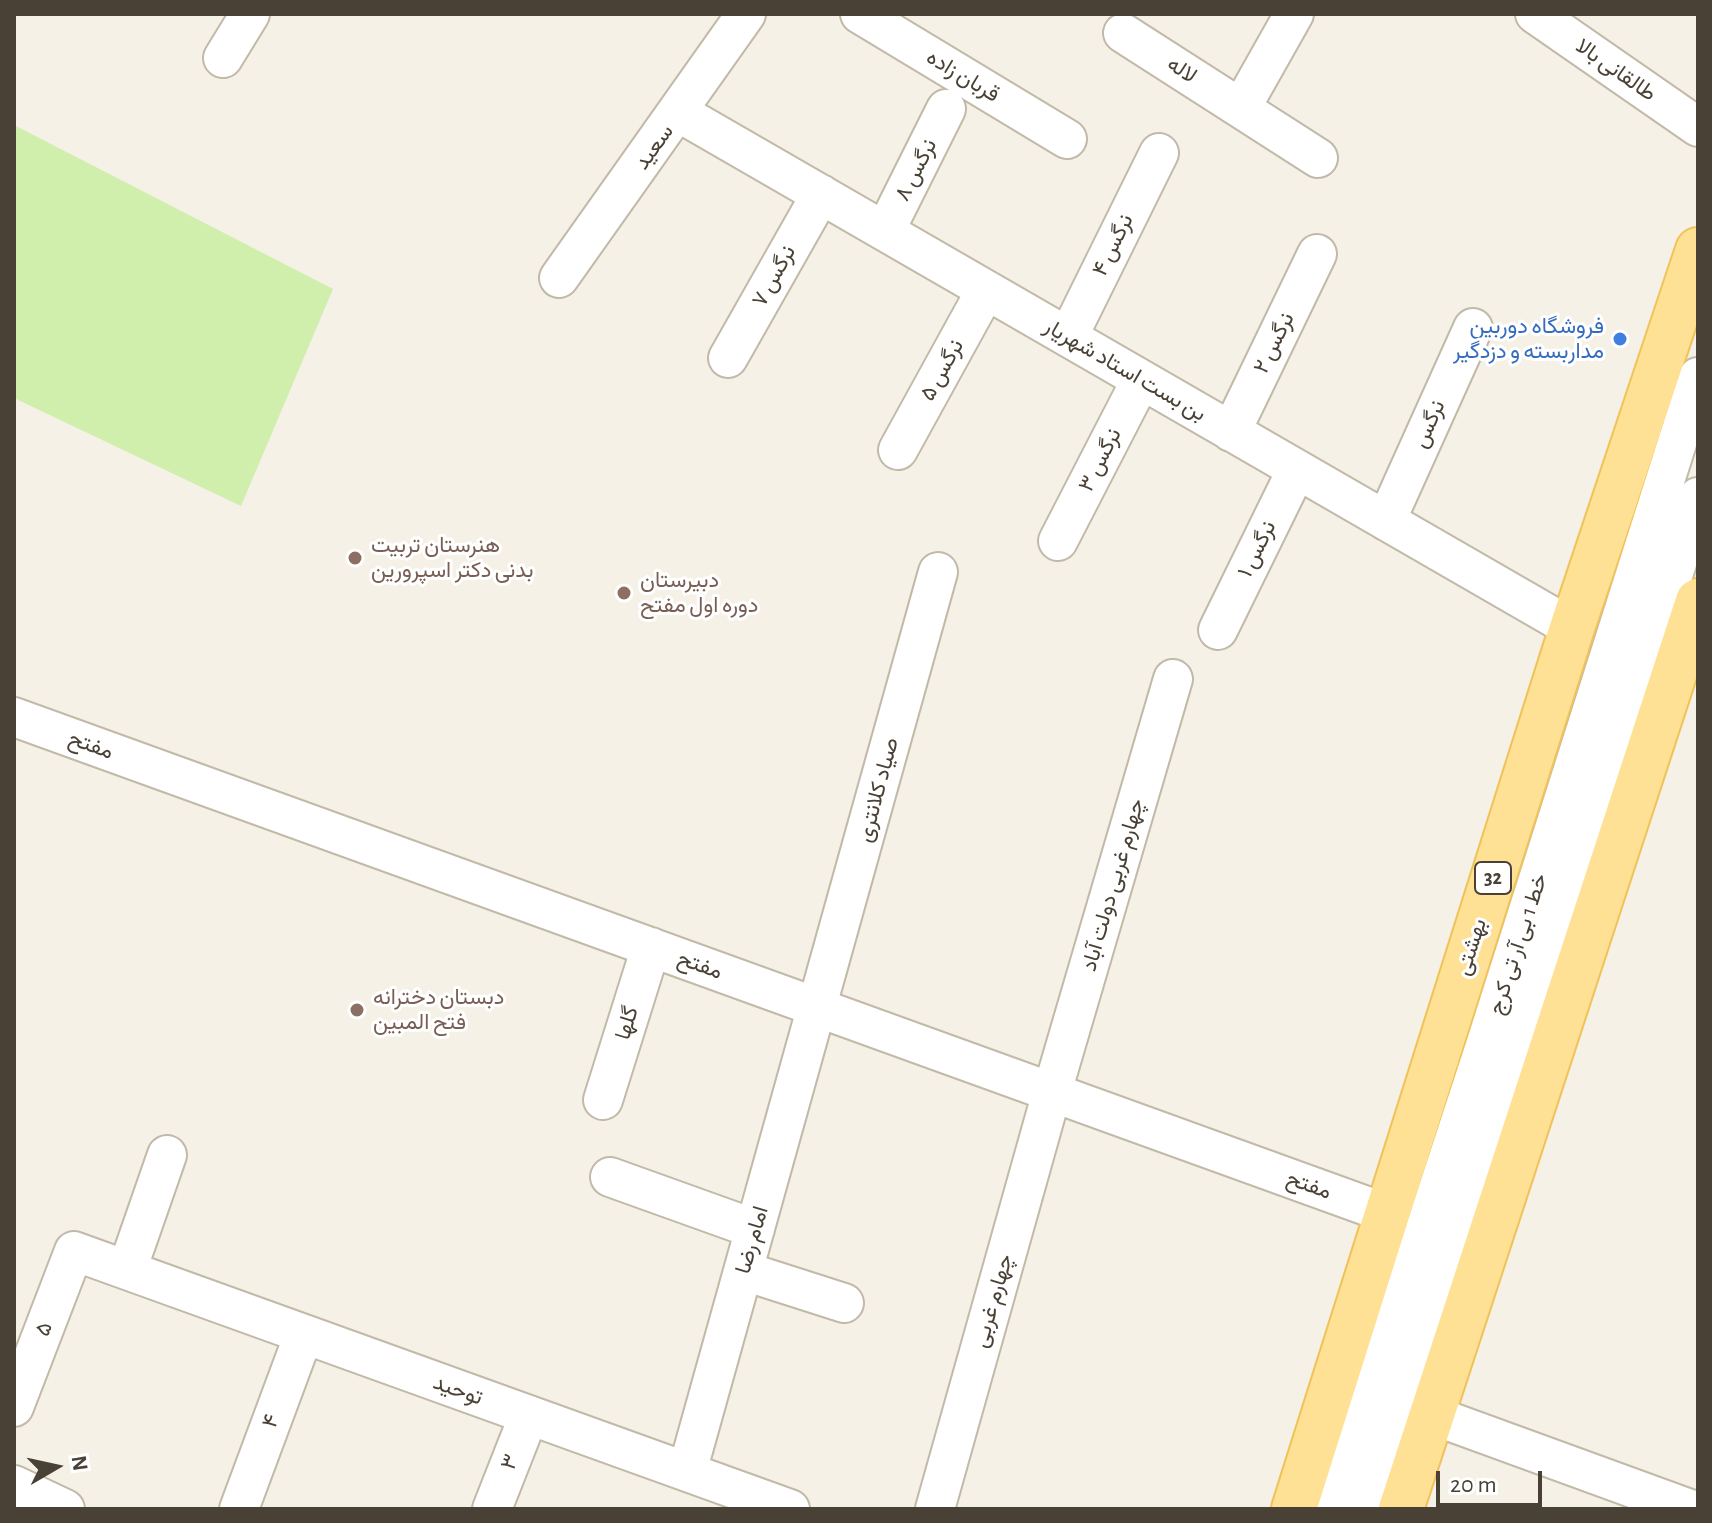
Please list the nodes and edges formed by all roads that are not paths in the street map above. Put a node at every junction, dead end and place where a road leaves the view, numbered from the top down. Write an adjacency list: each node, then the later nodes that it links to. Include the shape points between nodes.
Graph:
1 (250, 14): 7 (street)
2 (746, 14): 10 (street, سعید)
3 (860, 14): 12 (street, قربان زاده)
4 (1294, 14): 8 (street)
5 (1535, 14): 11 (street, طالقانی بالا)
6 (1123, 33): 8 (street, لاله)
7 (223, 58)
8 (1241, 108): 14 (street, لاله)
9 (946, 109): 16 (street, نرگس ۸)
10 (678, 112): 15 (street, بن بست استاد شهریار); 19 (street, سعید)
11 (1698, 127)
12 (1067, 139)
13 (1159, 153): 22 (street, نرگس ۴)
14 (1318, 158)
15 (821, 194): 16 (street, بن بست استاد شهریار); 23 (street, نرگس ۷)
16 (885, 231): 20 (street, بن بست استاد شهریار)
17 (1698, 250): 34 (main road, بهشتی / 32)
18 (1317, 254): 26 (street, نرگس ۲)
19 (559, 278)
20 (986, 290): 22 (street, بن بست استاد شهریار); 27 (street, نرگس ۵)
21 (1473, 328): 30 (street, نرگس)
22 (1068, 337): 25 (street, بن بست استاد شهریار)
23 (728, 358)
24 (1698, 377): 62 (street, خط 1 بی آر تی کرج)
25 (1141, 380): 26 (street, بن بست استاد شهریار); 31 (street, نرگس ۳)
26 (1231, 432): 28 (street, بن بست استاد شهریار)
27 (898, 450)
28 (1297, 469): 30 (street, بن بست استاد شهریار); 35 (street, نرگس ۱)
29 (1698, 497): 63 (street, خط 1 بی آر تی کرج)
30 (1386, 521): 34 (street, بن بست استاد شهریار)
31 (1058, 541)
32 (938, 572): 39 (street, صیاد کلانتری)
33 (1698, 601): 53 (main road)
34 (1572, 628): 44 (main road, بهشتی / 32)
35 (1218, 630)
36 (1173, 679): 40 (street, چهارم غربی دولت آباد)
37 (14, 717): 38 (street, مفتح)
38 (651, 947): 39 (street, مفتح); 41 (street, گلها)
39 (818, 1007): 40 (street, مفتح); 45 (street, امام رضا)
40 (1052, 1092): 44 (street, مفتح); 60 (street, چهارم غربی)
41 (603, 1100)
42 (167, 1155): 47 (street)
43 (610, 1177): 45 (street)
44 (1386, 1213): 61 (main road, بهشتی / 32)
45 (755, 1229): 48 (street, امام رضا)
46 (74, 1251): 47 (street, توحید); 51 (street, ۵)
47 (127, 1270): 50 (street, توحید)
48 (744, 1271): 49 (street); 54 (street, امام رضا)
49 (844, 1303)
50 (304, 1334): 52 (street, توحید); 58 (street, ۴)
51 (14, 1407)
52 (529, 1415): 54 (street, توحید); 59 (street, ۳)
53 (1432, 1415): 64 (main road); 65 (street)
54 (687, 1472): 56 (street, توحید)
55 (14, 1485): 57 (street)
56 (767, 1505)
57 (65, 1509)
58 (239, 1509)
59 (492, 1509)
60 (935, 1509)
61 (1294, 1509)
62 (1333, 1509)
63 (1369, 1509)
64 (1401, 1509)
65 (1690, 1509)

